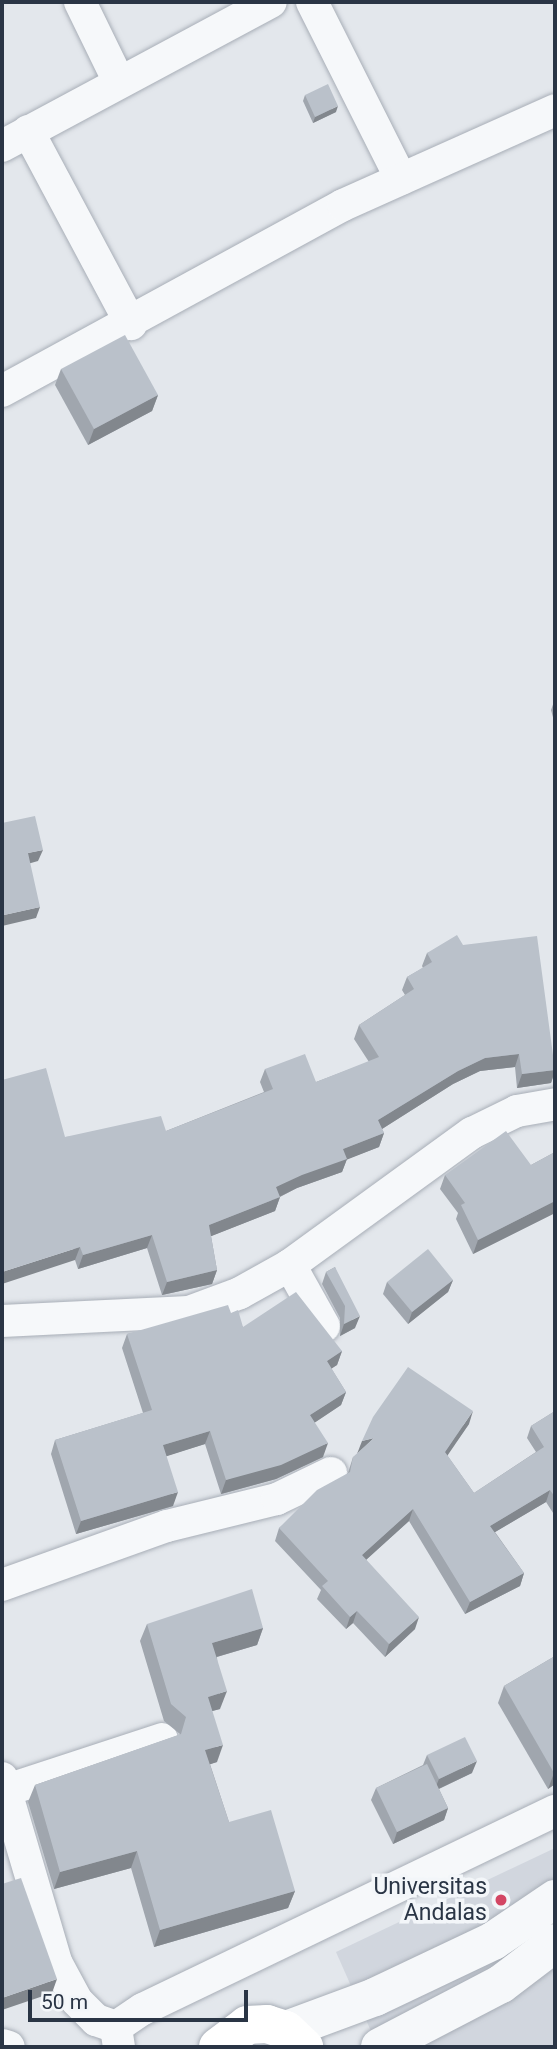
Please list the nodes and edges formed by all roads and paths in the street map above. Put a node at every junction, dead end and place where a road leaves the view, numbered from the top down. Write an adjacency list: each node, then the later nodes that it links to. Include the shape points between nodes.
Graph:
1 (80, 2): 4 (street)
2 (271, 2): 4 (street)
3 (312, 2): 7 (street)
4 (119, 82): 6 (street)
5 (555, 110): 7 (street)
6 (15, 139): 8 (street)
7 (401, 179): 8 (street)
8 (131, 324): 9 (street)
9 (2, 391)
10 (555, 1104): 11 (street, via 517,1111 472,1133)
11 (290, 1265): 12 (street, via 189,1312); 13 (street)
12 (2, 1321)
13 (324, 1326)
14 (331, 1473): 15 (street, via 277,1499 167,1526)
15 (2, 1585)
16 (162, 1739): 17 (street)
17 (4, 1784): 21 (street, via 56,1962 77,2001)
18 (555, 1811): 21 (street)
19 (555, 1899): 22 (street, via 492,1941)
20 (555, 1943): 26 (street, via 501,1984)
21 (117, 2037)
22 (295, 2038): 25 (main road, via 247,2025)
23 (2, 2045): 24 (street)
24 (9, 2047)
25 (218, 2047)
26 (380, 2047)

